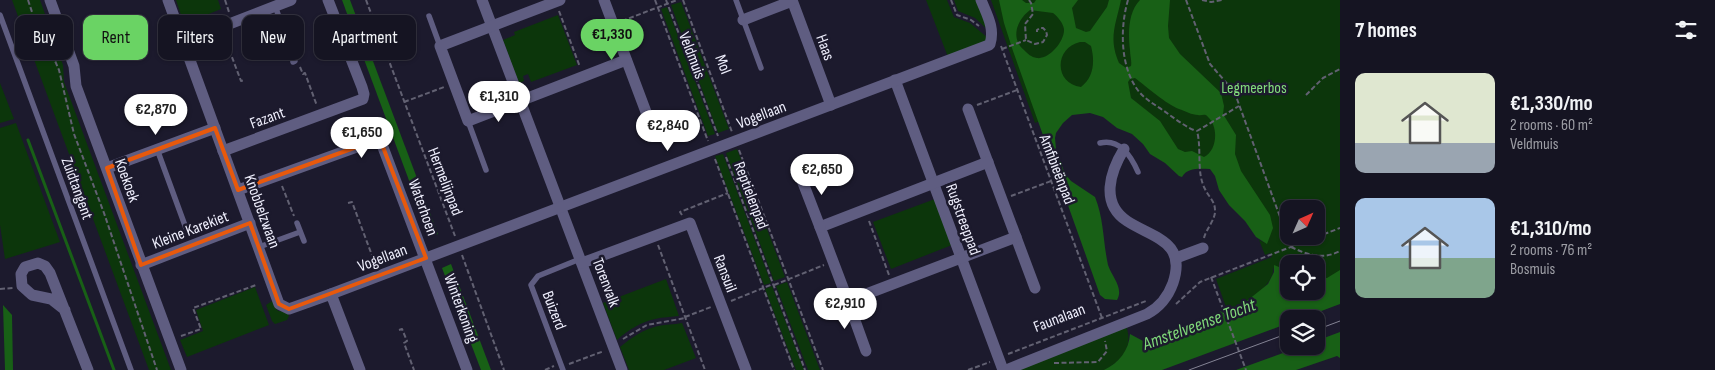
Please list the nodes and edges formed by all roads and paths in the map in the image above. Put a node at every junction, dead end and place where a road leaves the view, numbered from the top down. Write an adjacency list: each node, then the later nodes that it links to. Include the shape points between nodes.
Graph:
1 (28, 0): 132 (path, via 59,70 74,134)
2 (51, 0): 71 (street, Koekoek, via 74,66 76,86)
3 (168, 0): 28 (street, Knobbelzwaan)
4 (225, 0): 29 (path)
5 (291, 0): 25 (street)
6 (328, 0): 60 (street, Fazant, via 364,97)
7 (366, 0): 30 (path, Hermelijnpad)
8 (482, 0): 35 (street, Torenvalk)
9 (604, 0): 34 (street)
10 (655, 0): 26 (path, Veldmuis)
11 (666, 0): 24 (path, Reptielenpad)
12 (677, 0): 24 (path)
13 (683, 0): 64 (path, Mol)
14 (736, 0): 32 (lane, Mol)
15 (792, 0): 32 (street); 56 (street, Haas)
16 (951, 0): 37 (path, via 957,14)
17 (981, 0): 37 (street)
18 (1128, 0): 63 (path, via 1123,31 1132,80 1151,102)
19 (1186, 0): 57 (path, via 1210,64 1230,87)
20 (1202, 0): 21 (path)
21 (1222, 0)
22 (558, 1): 35 (street); 48 (path)
23 (1030, 1): 38 (path, via 1032,14 1025,24)
24 (668, 4): 26 (path); 66 (path, Reptielenpad)
25 (275, 6): 33 (street); 45 (lane)
26 (658, 7): 34 (path); 66 (path, Veldmuis)
27 (0, 15): 131 (lane, Zuidtangent)
28 (173, 15)
29 (230, 15)
30 (372, 15)
31 (429, 16): 39 (lane)
32 (743, 20): 46 (lane, Mol)
33 (232, 22)
34 (613, 25): 44 (street)
35 (492, 26): 39 (street); 54 (street, Torenvalk)
36 (1038, 32): 38 (path, via 1040,28 1046,31 1043,42 1035,44)
37 (993, 34): 40 (path, Amfibieënpad, via 995,30); 50 (street, Vogellaan, via 989,45)
38 (1024, 40): 40 (path)
39 (440, 46): 51 (street)
40 (1002, 49): 52 (path, Amfibieënpad)
41 (232, 59): 49 (path, via 240,81)
42 (190, 60): 62 (street, Knobbelzwaan)
43 (388, 60): 55 (path, Hermelijnpad)
44 (626, 60): 48 (street); 59 (street)
45 (294, 61): 60 (path, via 298,62 302,74 305,73)
46 (761, 68)
47 (1340, 69): 53 (path, via 1323,78)
48 (584, 76): 54 (street)
49 (245, 80)
50 (895, 80): 56 (street, Vogellaan); 77 (street, Rugstreeppad)
51 (454, 83): 55 (path); 61 (street)
52 (1016, 90): 58 (path); 76 (path, Amfibieënpad)
53 (1306, 95)
54 (520, 100): 61 (street); 82 (street, Torenvalk)
55 (404, 102): 96 (path, Hermelijnpad)
56 (831, 105): 64 (street, Vogellaan)
57 (1239, 106): 63 (path); 97 (path)
58 (968, 109): 70 (street)
59 (646, 112)
60 (321, 115): 69 (street, Fazant)
61 (468, 121): 72 (lane)
62 (215, 128): 67 (street); 69 (street, Knobbelzwaan)
63 (1197, 131): 99 (path, via 1202,182 1216,210 1205,232)
64 (736, 140): 66 (street, Vogellaan); 109 (path, Mol)
65 (1100, 143): 68 (lane, via 1111,142)
66 (716, 148): 79 (path, Ransuil); 82 (street, Vogellaan); 110 (path, Reptielenpad)
67 (157, 149): 71 (street); 91 (lane)
68 (1124, 150): 73 (lane); 103 (street, via 1117,161 1109,189 1119,215 1166,242)
69 (223, 151): 78 (street, Knobbelzwaan)
70 (988, 162): 77 (street); 80 (street)
71 (107, 168): 106 (street, Koekoek)
72 (486, 170)
73 (1138, 172)
74 (800, 175): 89 (street)
75 (279, 176): 78 (street, Waterhoen); 86 (path); 102 (street, Waterhoen, via 378,140 383,144)
76 (1050, 181): 80 (path); 121 (path, Amfibieënpad)
77 (934, 183): 83 (street); 101 (street, Rugstreeppad)
78 (238, 190): 87 (street, Knobbelzwaan)
79 (728, 194): 88 (path, via 680,212); 113 (path, Ransuil)
80 (1002, 200): 94 (street)
81 (348, 203): 84 (path, via 352,202)
82 (560, 206): 96 (street, Vogellaan); 104 (street, Torenvalk)
83 (865, 210): 89 (street); 111 (path)
84 (359, 220): 85 (path); 107 (path)
85 (355, 222)
86 (297, 223): 92 (lane)
87 (250, 224): 98 (street, Knobbelzwaan); 106 (street, Kleine Karekiet)
88 (685, 225): 93 (street); 118 (street, Ransuil, via 690,223)
89 (820, 227): 105 (street)
90 (1340, 228): 97 (path, Faunalaan)
91 (187, 231)
92 (300, 232): 95 (lane); 98 (lane)
93 (654, 236): 104 (street); 120 (path)
94 (1016, 237): 101 (street); 114 (street)
95 (304, 241)
96 (458, 245): 102 (street, Vogellaan); 137 (path, Hermelijnpad)
97 (1291, 247): 100 (path, via 1322,256); 108 (path, Faunalaan)
98 (259, 248): 115 (street, Knobbelzwaan, via 282,307 289,309)
99 (1203, 248): 103 (street)
100 (1340, 251)
101 (961, 257): 111 (street); 127 (street, Rugstreeppad)
102 (426, 258): 107 (street, Vogellaan); 136 (street, Winterkoning)
103 (1176, 258): 117 (street, via 1172,285)
104 (581, 261): 125 (street, Torenvalk); 129 (lane, Buizerd, via 538,276 531,285)
105 (833, 261): 109 (path); 116 (street)
106 (141, 265): 124 (street, Koekoek)
107 (380, 275): 115 (street, Vogellaan)
108 (1211, 277): 117 (path, Faunalaan, via 1200,282 1171,308); 146 (path)
109 (788, 279): 110 (path); 143 (path, Mol)
110 (773, 284): 113 (path); 142 (path, Reptielenpad)
111 (892, 284): 116 (street)
112 (256, 285): 124 (path, via 193,308 201,329)
113 (764, 288): 118 (path); 141 (path, Ransuil)
114 (1035, 288)
115 (331, 294): 134 (street)
116 (848, 301): 126 (street)
117 (1162, 303): 121 (path, Faunalaan, via 1154,299); 123 (street, Faunalaan, via 1147,314)
118 (721, 304): 120 (path); 140 (street, Ransuil)
119 (65, 310): 130 (street, via 77,354)
120 (685, 317): 125 (path, via 647,325); 139 (path)
121 (1102, 318): 127 (path, Faunalaan)
122 (399, 330): 135 (path, via 402,329 407,341 404,343)
123 (1103, 332): 128 (path, via 1107,351 1098,362); 145 (street, Faunalaan)
124 (169, 340): 133 (street, Koekoek)
125 (614, 347): 129 (path); 138 (street, Torenvalk)
126 (866, 351)
127 (998, 358): 144 (path, Faunalaan); 145 (street, Rugstreeppad)
128 (1047, 365)
129 (562, 368)
130 (88, 370)
131 (131, 370)
132 (157, 370)
133 (181, 370)
134 (360, 370)
135 (414, 370)
136 (467, 370)
137 (504, 370)
138 (622, 370)
139 (705, 370)
140 (746, 370)
141 (794, 370)
142 (805, 370)
143 (823, 370)
144 (968, 370)
145 (1004, 370)
146 (1246, 370)

